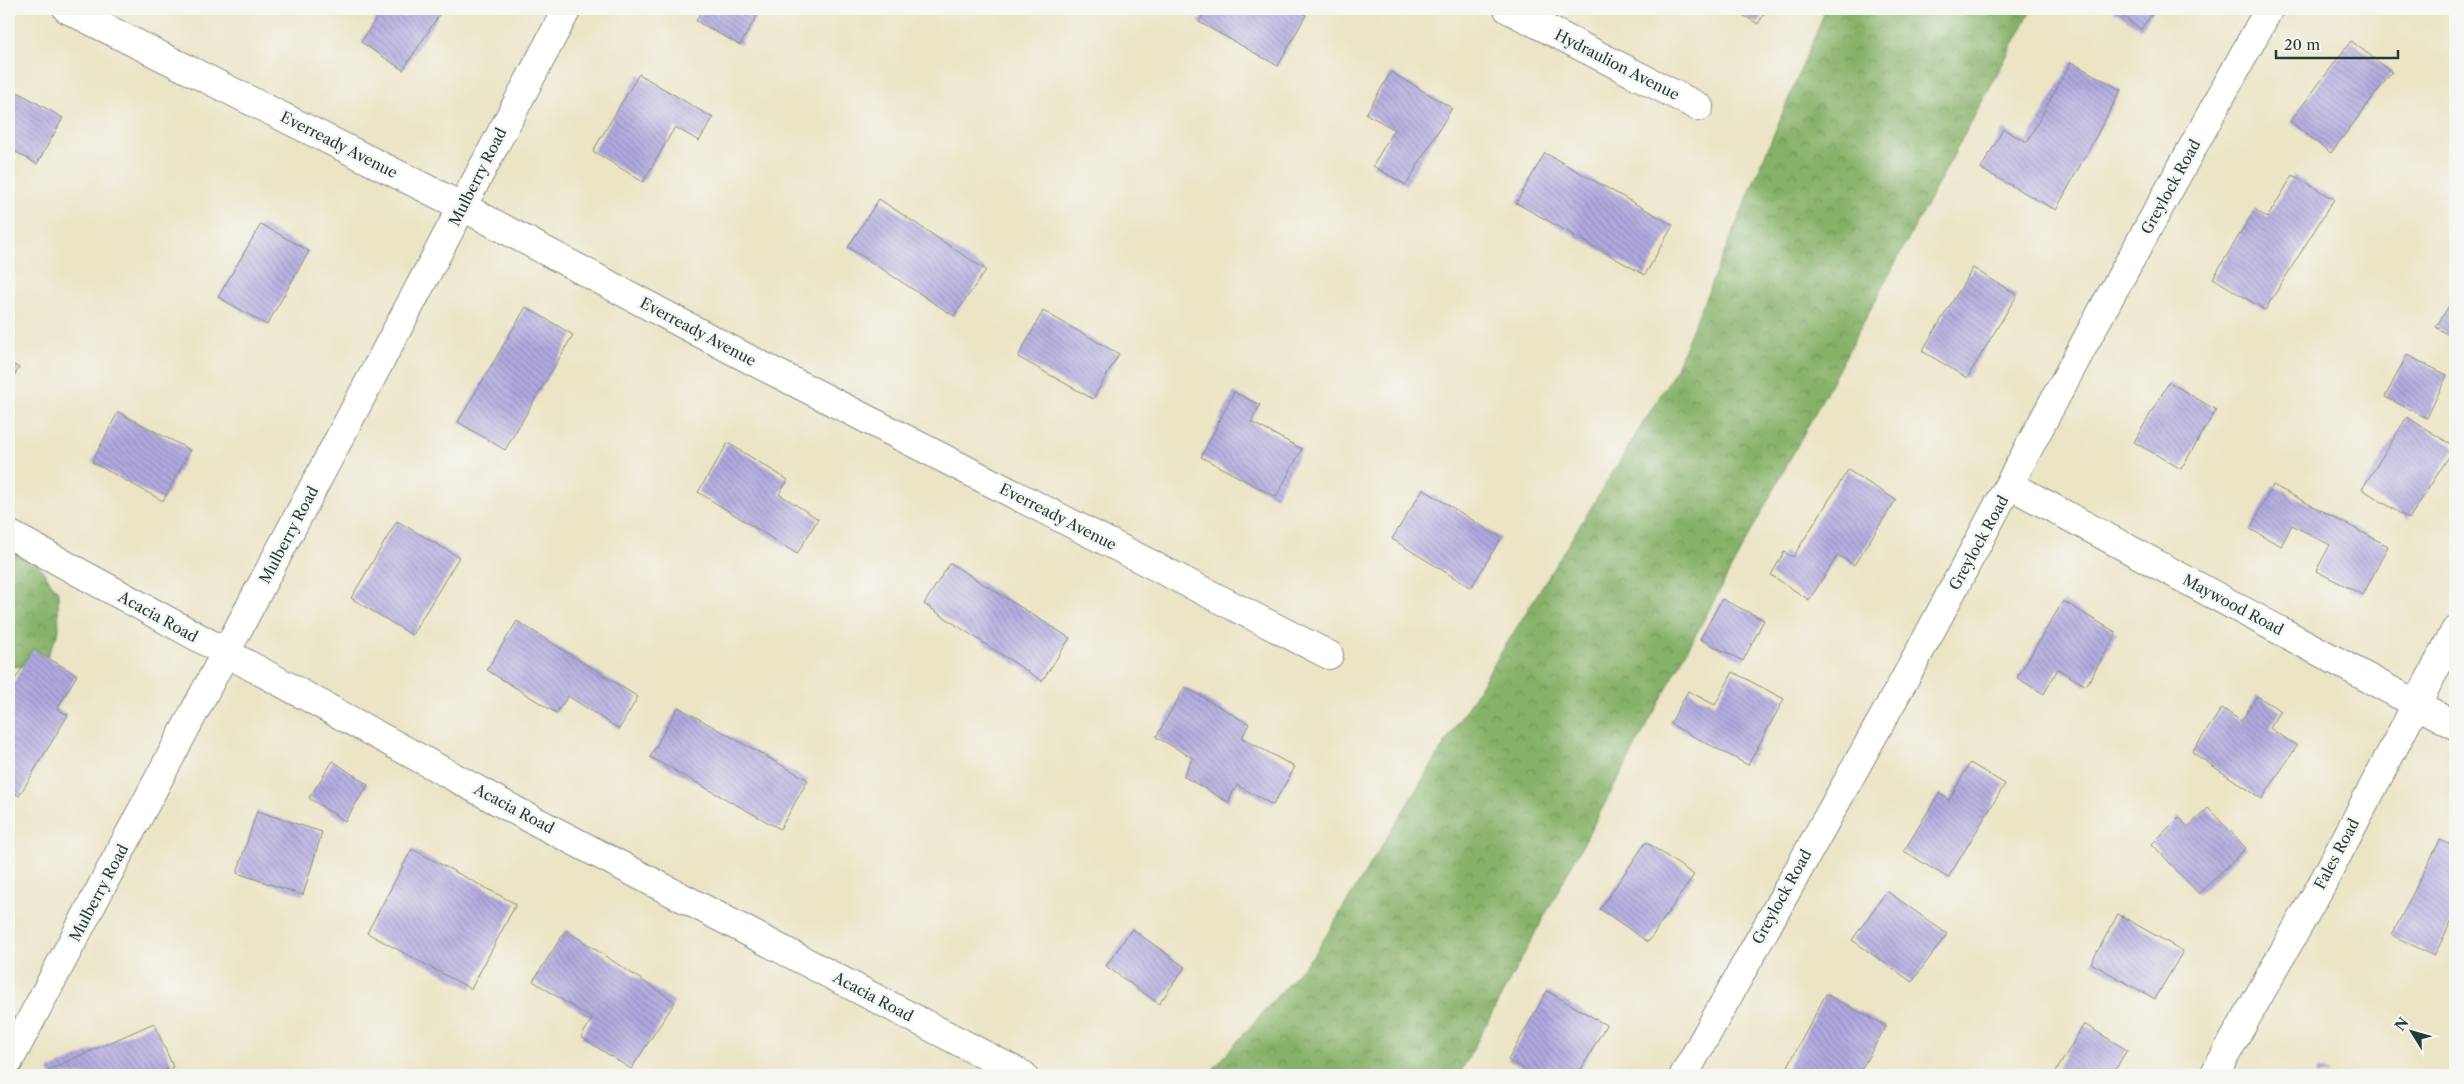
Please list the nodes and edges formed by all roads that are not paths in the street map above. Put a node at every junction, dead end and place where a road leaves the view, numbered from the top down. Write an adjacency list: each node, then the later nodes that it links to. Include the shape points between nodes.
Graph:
1 (67, 9): 6 (street, Everready Avenue)
2 (567, 9): 6 (street, Mulberry Road)
3 (1508, 9): 5 (street, Hydraulion Avenue)
4 (2269, 9): 7 (street, Greylock Road)
5 (1699, 107)
6 (463, 207): 10 (street, Mulberry Road); 11 (street, Everready Avenue, via 745,357)
7 (2010, 485): 12 (street, Maywood Road); 16 (street, Greylock Road)
8 (9, 534): 10 (street, Acacia Road)
9 (2455, 631): 12 (street, Fales Road)
10 (226, 655): 14 (street, Mulberry Road); 15 (street, Acacia Road, via 518,812)
11 (1329, 655)
12 (2416, 703): 13 (street, Maywood Road); 17 (street, Fales Road, via 2322,884)
13 (2455, 725)
14 (9, 1061)
15 (1024, 1075)
16 (1684, 1075)
17 (2214, 1075)

